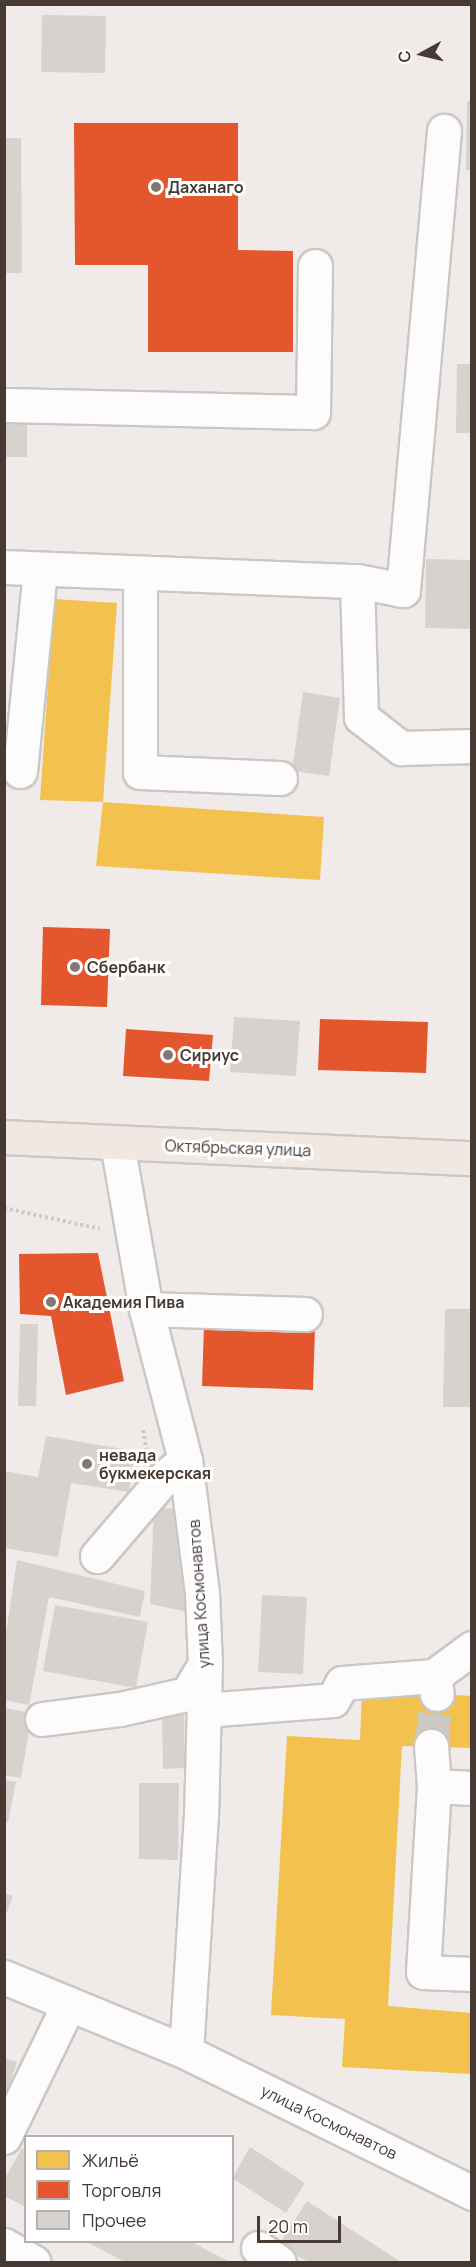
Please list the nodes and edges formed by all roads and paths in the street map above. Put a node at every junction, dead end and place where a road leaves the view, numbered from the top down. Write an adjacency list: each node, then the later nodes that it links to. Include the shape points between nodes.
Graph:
1 (444, 131): 7 (street, via 403,590)
2 (315, 266): 3 (street, via 313,412)
3 (4, 405)
4 (4, 567): 5 (street)
5 (40, 569): 6 (street); 9 (street)
6 (140, 573): 7 (street); 10 (street, via 140,772)
7 (357, 581): 8 (street, via 361,717 401,748)
8 (471, 746)
9 (20, 771)
10 (280, 778)
11 (4, 1137): 12 (main road, Октябрьская улица)
12 (119, 1153): 13 (main road, Октябрьская улица); 14 (main road, Октябрьская улица); 15 (main road, Октябрьская улица); 18 (street, улица Космонавтов)
13 (4, 1158)
14 (471, 1158)
15 (471, 1178)
16 (4, 1208): 17 (path, via 100,1229)
17 (103, 1240)
18 (146, 1309): 19 (street); 21 (street, улица Космонавтов)
19 (305, 1314)
20 (141, 1419): 21 (path, via 151,1475)
21 (174, 1470): 22 (street); 24 (street, улица Космонавтов, via 202,1593)
22 (97, 1556)
23 (471, 1648): 25 (street, via 435,1685 342,1683 333,1700)
24 (205, 1664): 25 (street, улица Космонавтов); 26 (street, via 188,1694 120,1709)
25 (204, 1710): 33 (street, улица Космонавтов)
26 (42, 1719)
27 (431, 1746): 28 (street)
28 (434, 1786): 29 (street); 30 (street, via 423,1972)
29 (471, 1788)
30 (471, 1974)
31 (4, 1977): 32 (street, улица Космонавтов)
32 (69, 2004): 33 (street, улица Космонавтов); 34 (street)
33 (186, 2052): 35 (street, улица Космонавтов)
34 (4, 2137)
35 (471, 2193)
36 (4, 2245): 37 (street)
37 (34, 2262)

